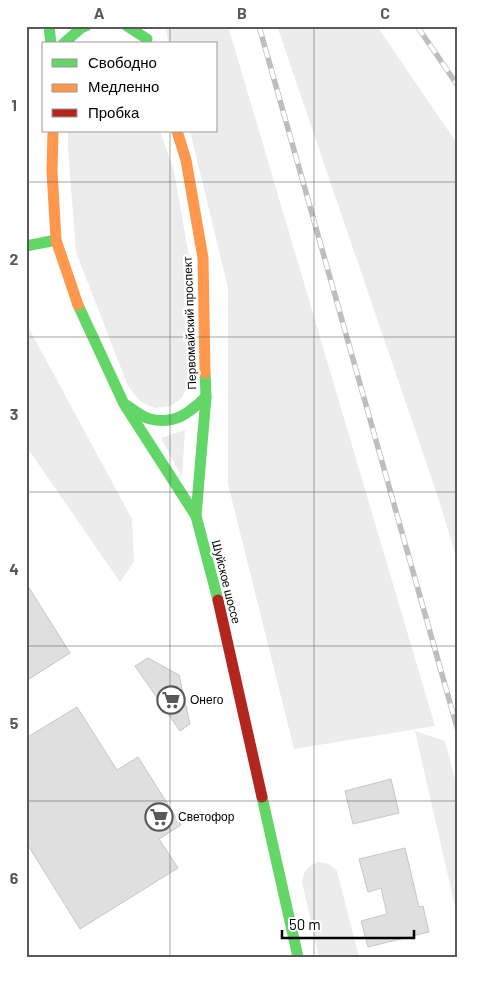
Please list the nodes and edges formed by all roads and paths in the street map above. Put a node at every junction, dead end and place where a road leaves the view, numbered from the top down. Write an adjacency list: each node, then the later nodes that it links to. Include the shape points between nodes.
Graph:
1 (48, 26): 5 (main road)
2 (86, 26): 6 (main road)
3 (127, 26): 7 (main road)
4 (141, 26): 7 (main road)
5 (51, 42)
6 (65, 42)
7 (148, 42)
8 (53, 132): 10 (main road, Шуйское шоссе)
9 (177, 132): 12 (main road, Первомайский проспект, via 186,160 203,258)
10 (56, 240): 11 (main road); 13 (main road, Шуйское шоссе, via 82,316)
11 (26, 246)
12 (206, 397): 13 (main road, via 188,414 170,420 149,419); 14 (main road, Первомайский проспект)
13 (124, 404): 14 (main road, Шуйское шоссе)
14 (196, 516): 15 (main road, Шуйское шоссе)
15 (298, 957)

